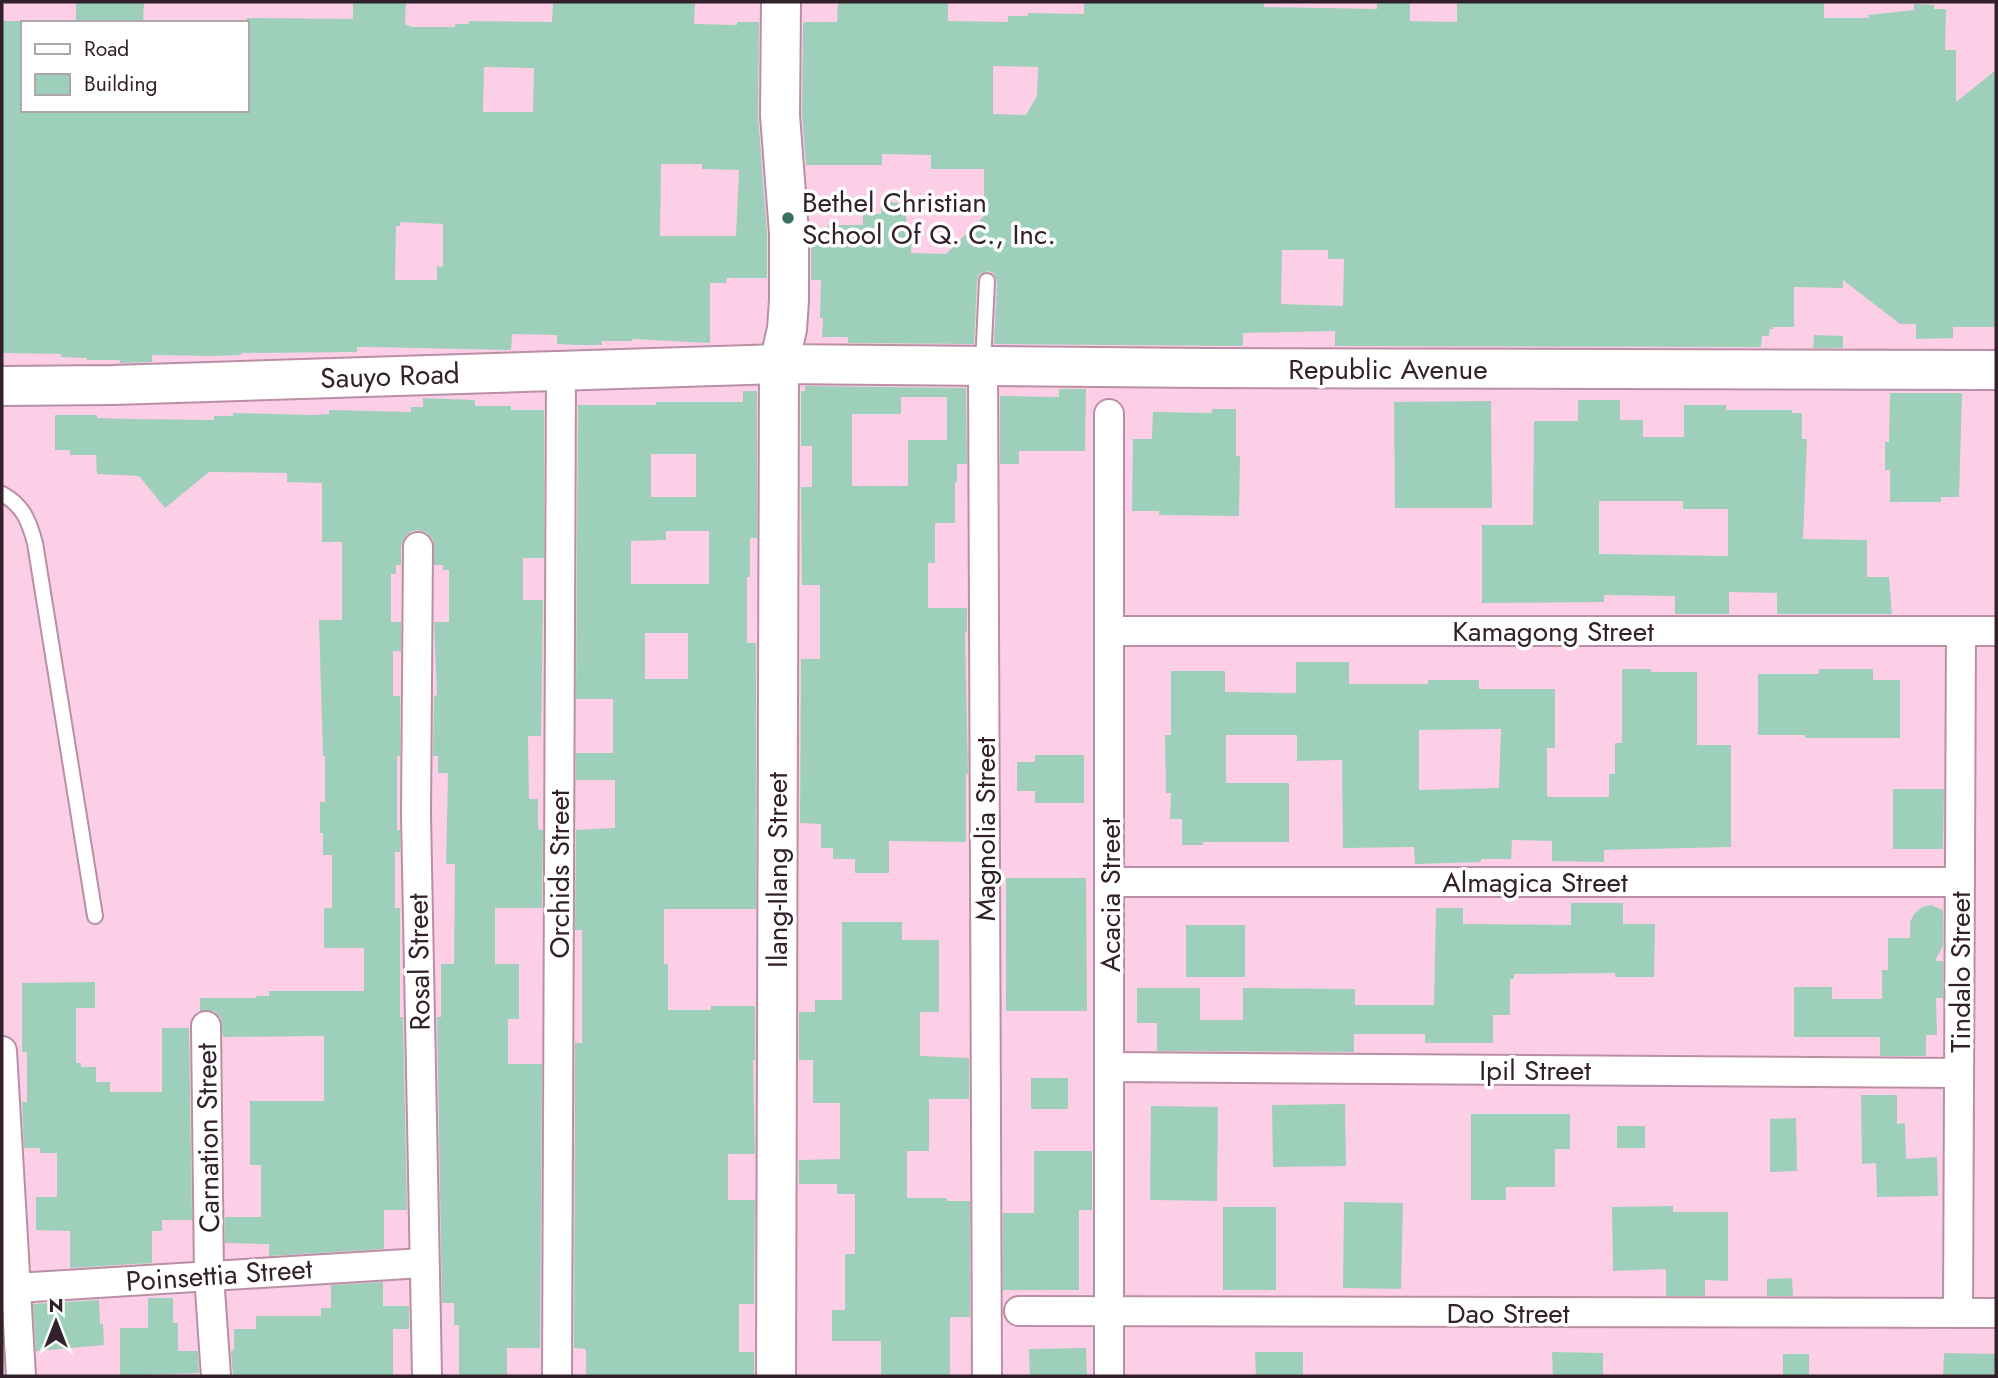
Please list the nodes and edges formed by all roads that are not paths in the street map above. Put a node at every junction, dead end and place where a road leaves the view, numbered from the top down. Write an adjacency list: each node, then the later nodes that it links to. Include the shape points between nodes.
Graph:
1 (781, 2): 3 (main road, Ilang-Ilang Street, via 780,114 789,300)
2 (987, 281): 4 (lane, Magnolia Street)
3 (779, 364): 4 (main road, Republic Avenue); 6 (main road, Sauyo Road); 32 (main road, Ilang-Ilang Street)
4 (983, 366): 5 (main road, Republic Avenue); 33 (street, Magnolia Street)
5 (1996, 370)
6 (561, 372): 7 (main road, Sauyo Road); 31 (street, Orchids Street)
7 (2, 386)
8 (1109, 414): 11 (street, Acacia Street)
9 (2, 494): 16 (lane, via 28,518 35,542)
10 (418, 547): 21 (street, Rosal Street, via 416,815)
11 (1109, 631): 12 (street, Kamagong Street); 14 (street, Acacia Street)
12 (1961, 631): 13 (street, Kamagong Street); 15 (street, Tindalo Street)
13 (1996, 631)
14 (1109, 882): 15 (street, Almagica Street); 19 (street, Acacia Street)
15 (1960, 882): 20 (street, Tindalo Street)
16 (95, 916)
17 (206, 1026): 22 (street, Carnation Street)
18 (2, 1051): 23 (street)
19 (1110, 1067): 20 (street, Ipil Street); 25 (street, Acacia Street)
20 (1959, 1073): 26 (street, Tindalo Street)
21 (424, 1262): 22 (street, Poinsettia Street); 30 (street, Rosal Street)
22 (209, 1276): 23 (street, Poinsettia Street); 29 (street, Carnation Street)
23 (16, 1288): 28 (street)
24 (1019, 1311): 25 (street, Dao Street)
25 (1108, 1312): 26 (street, Dao Street); 34 (street, Acacia Street)
26 (1958, 1313): 27 (street, Dao Street)
27 (1996, 1313)
28 (21, 1376)
29 (216, 1376)
30 (427, 1376)
31 (557, 1376)
32 (776, 1376)
33 (987, 1376)
34 (1109, 1376)

